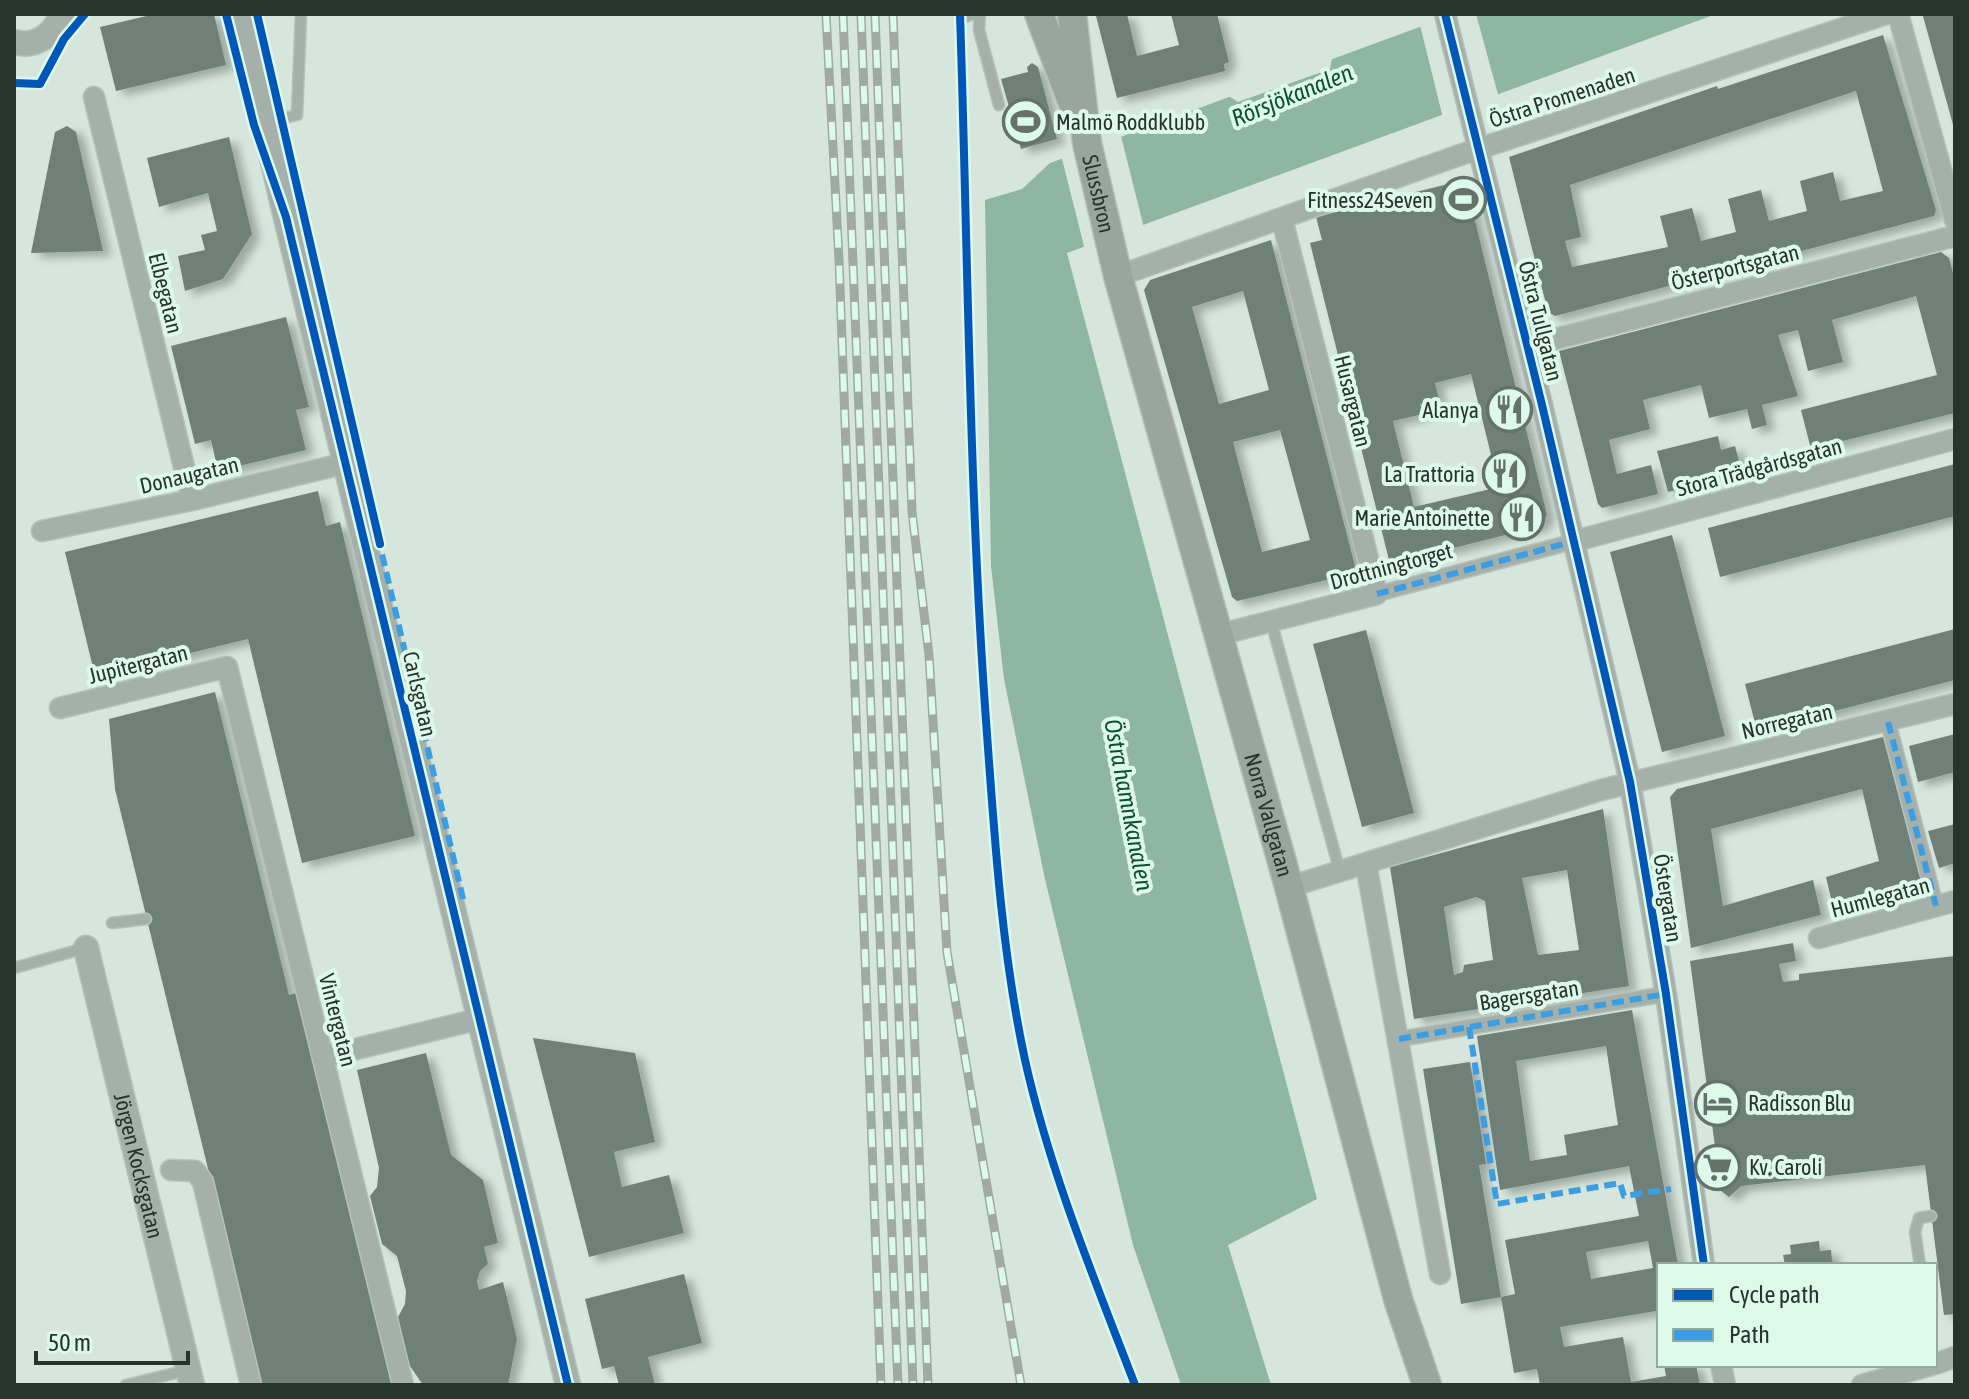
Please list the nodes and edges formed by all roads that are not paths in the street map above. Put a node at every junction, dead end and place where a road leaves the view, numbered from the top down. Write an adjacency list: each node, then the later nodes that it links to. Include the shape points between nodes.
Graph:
1 (226, 14): 16 (street, Carlsgatan)
2 (240, 14): 16 (street, Carlsgatan)
3 (301, 14): 16 (lane, via 297,115)
4 (973, 14): 12 (lane)
5 (980, 14): 15 (lane, via 979,30)
6 (1039, 14): 17 (main road)
7 (1072, 14): 17 (main road)
8 (1886, 14): 18 (street, Östra Promenaden)
9 (1898, 14): 20 (street)
10 (1445, 15): 18 (street, Östra Tullgatan)
11 (62, 18): 13 (street, via 42,40)
12 (960, 19)
13 (14, 42)
14 (94, 97): 27 (street, Elbegatan)
15 (999, 105)
16 (259, 124): 26 (street, Carlsgatan)
17 (1087, 143): 22 (main road, Slussbron)
18 (1481, 149): 19 (street, Östra Promenaden); 24 (street, Östra Tullgatan)
19 (1282, 219): 23 (street, Östra Promenaden); 30 (street, Husargatan)
20 (1955, 220)
21 (1955, 236): 24 (street, Österportsgatan)
22 (1111, 245): 23 (main road, Norra Vallgatan)
23 (1118, 276): 32 (main road, Norra Vallgatan)
24 (1528, 346): 29 (street, Östra Tullgatan)
25 (1955, 439): 29 (street, Stora Trädgårdsgatan)
26 (346, 463): 27 (street, Donaugatan); 48 (street, Carlsgatan)
27 (192, 500): 28 (street, Donaugatan)
28 (42, 531)
29 (1575, 541): 30 (street, Drottningtorget); 37 (street, Östergatan)
30 (1377, 594): 31 (street, Drottningtorget)
31 (1271, 621): 32 (street, Drottningtorget); 39 (lane)
32 (1218, 635): 40 (main road, Norra Vallgatan)
33 (227, 667): 35 (street, Jupitergatan); 50 (street, Vintergatan)
34 (1955, 704): 36 (street, Norregatan)
35 (60, 708)
36 (1888, 722): 37 (street, Norregatan); 41 (street)
37 (1630, 782): 38 (street); 47 (street, Östergatan)
38 (1366, 864): 39 (street); 49 (street)
39 (1340, 872): 40 (street)
40 (1289, 887): 62 (main road, Norra Vallgatan, via 1398,1299)
41 (1946, 904): 44 (street, Humlegatan)
42 (146, 919): 43 (lane)
43 (112, 923)
44 (1819, 938)
45 (86, 948): 46 (lane); 57 (street, Jörgen Kocksgatan)
46 (14, 968)
47 (1666, 994): 49 (street, Bagersgatan); 53 (street, Östergatan)
48 (479, 1019): 50 (street); 61 (street, Carlsgatan)
49 (1399, 1039): 55 (street)
50 (323, 1057): 60 (street, Vintergatan)
51 (171, 1170): 59 (street, Jörgen Kocksgatan, via 195,1171 203,1182)
52 (1931, 1216): 54 (lane, via 1919,1218 1915,1232)
53 (1704, 1263)
54 (1920, 1263)
55 (1440, 1274)
56 (1917, 1367): 63 (street)
57 (190, 1377): 58 (lane)
58 (126, 1385)
59 (251, 1385)
60 (403, 1385)
61 (568, 1385)
62 (1427, 1385)
63 (1862, 1385)

